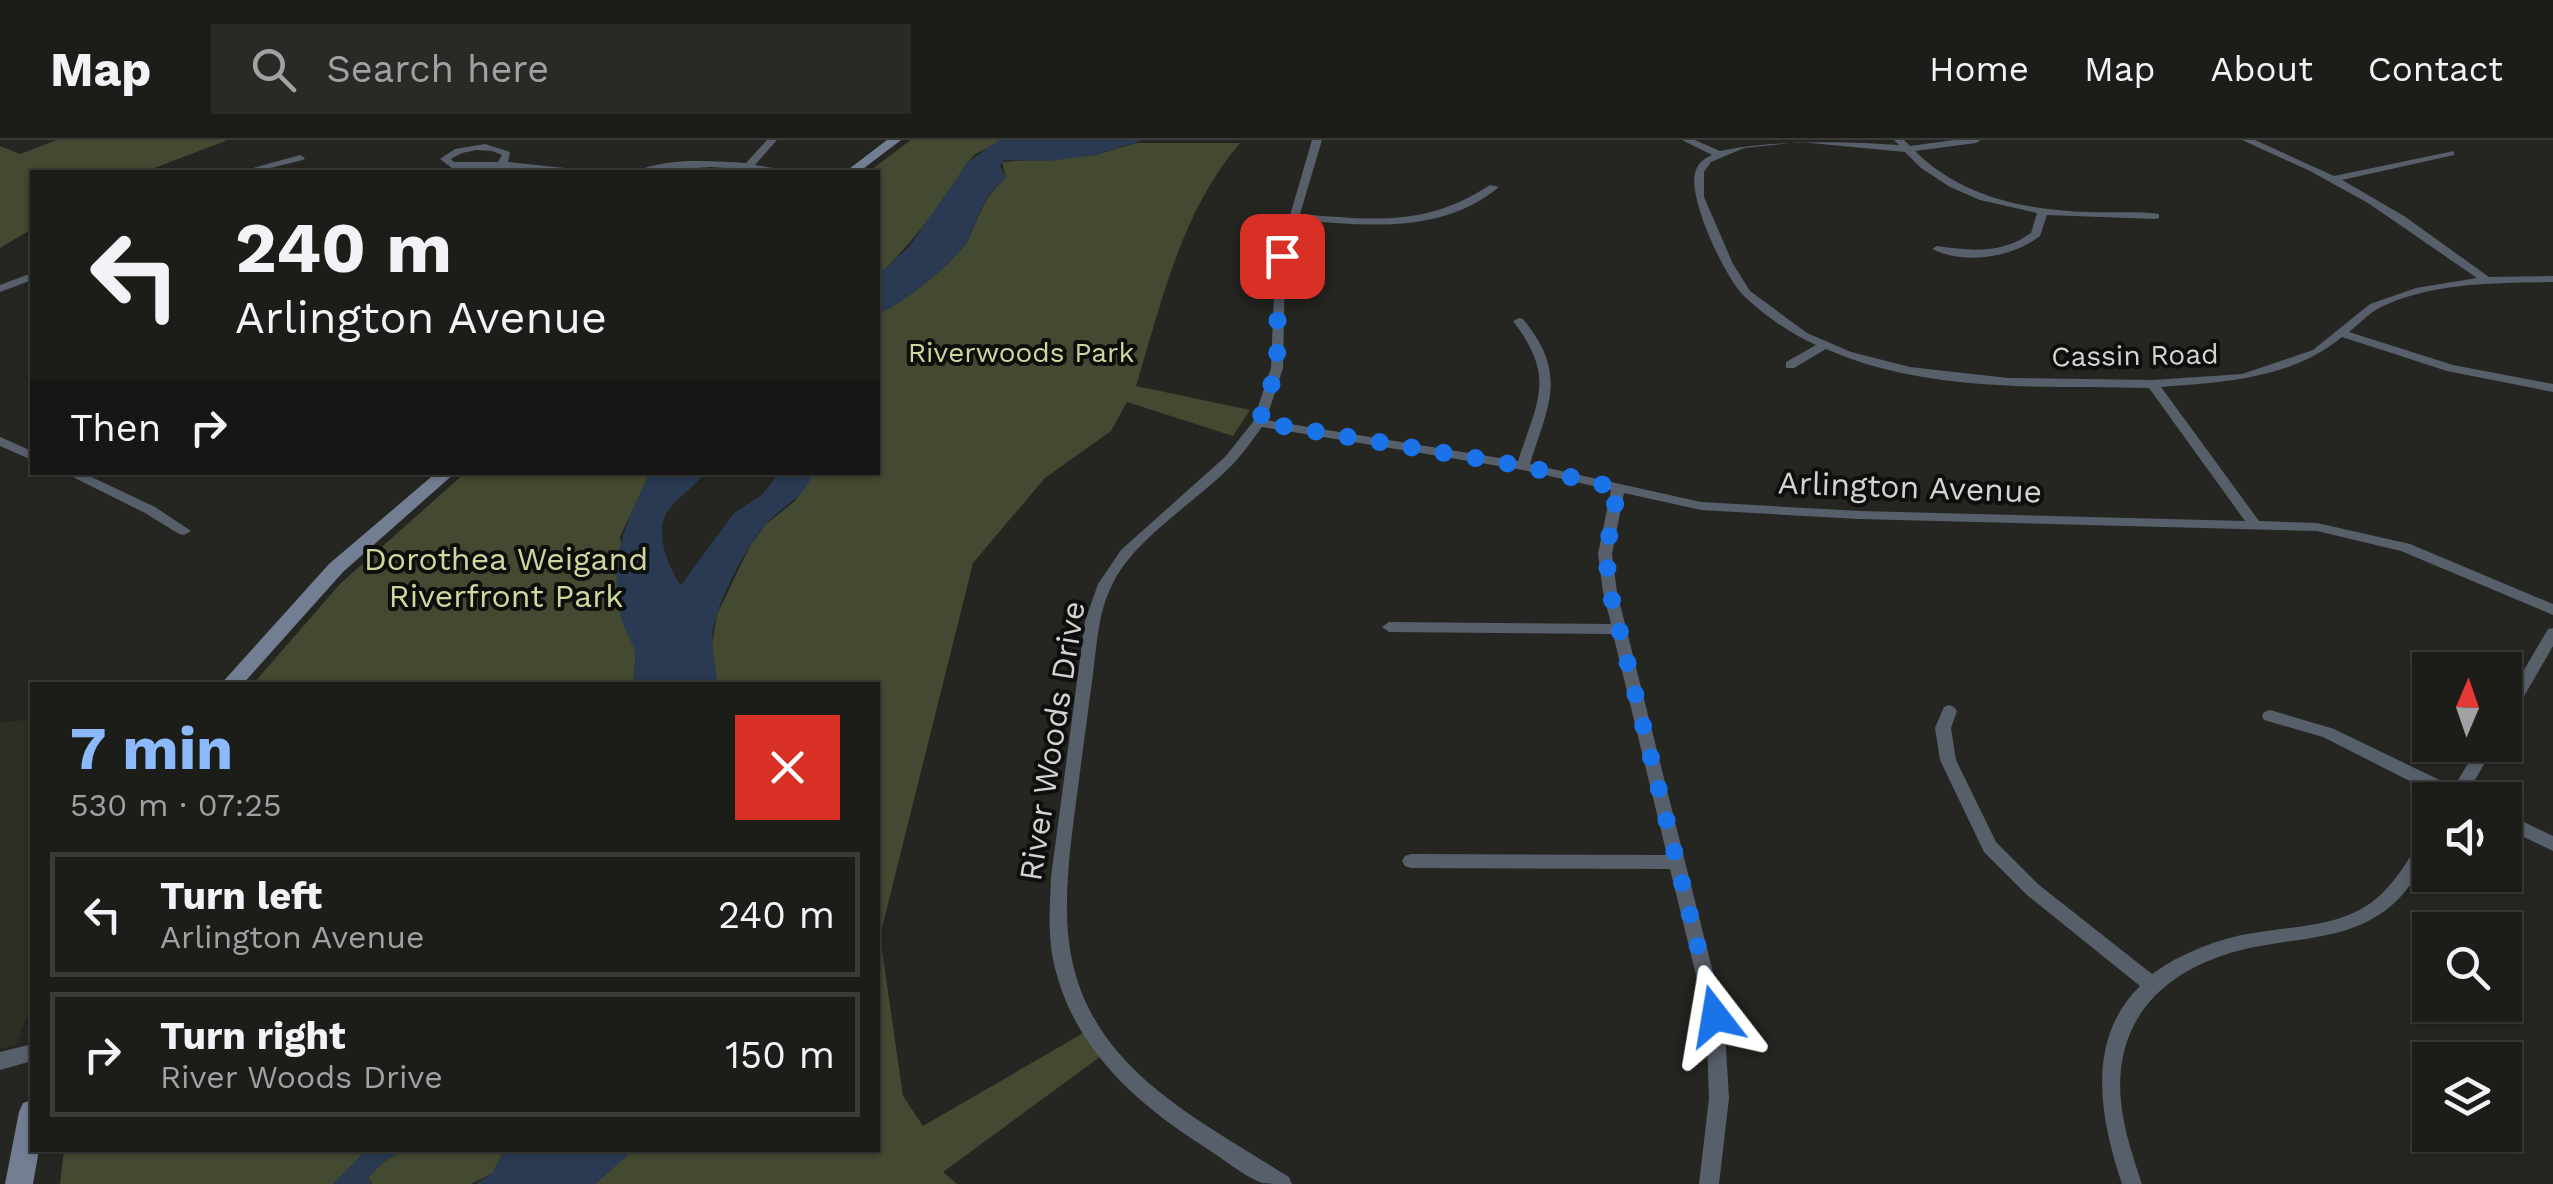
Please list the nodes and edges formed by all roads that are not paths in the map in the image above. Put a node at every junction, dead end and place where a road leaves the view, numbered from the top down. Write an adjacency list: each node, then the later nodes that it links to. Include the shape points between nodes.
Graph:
1 (772, 140): 13 (street)
2 (896, 140): 18 (main road)
3 (1317, 140): 23 (street, River Woods Drive)
4 (1687, 140): 10 (street)
5 (1801, 140): 8 (street); 10 (street, via 1742,145)
6 (1976, 140): 8 (street)
7 (2247, 140): 19 (street)
8 (1903, 144): 21 (street, via 1926,170 1960,190)
9 (2450, 153): 19 (street)
10 (1719, 154): 33 (street, Cassin Road, via 1703,166 1696,188 1728,264 1762,308)
11 (300, 158): 14 (street)
12 (502, 164): 12 (street, via 506,152 497,148 462,149 445,159); 15 (street)
13 (750, 166): 16 (street); 17 (street)
14 (252, 170)
15 (556, 170)
16 (655, 170)
17 (771, 170)
18 (854, 170)
19 (2338, 178): 27 (street)
20 (1494, 187): 23 (street, via 1473,203 1417,221)
21 (2042, 213): 22 (street); 24 (street, via 2036,234 2009,250 1973,255)
22 (2155, 216)
23 (1296, 217): 37 (street, River Woods Drive, via 1278,278 1277,368)
24 (1937, 249)
25 (30, 277): 28 (street)
26 (2553, 279): 27 (street, Cassin Road)
27 (2487, 280): 32 (street, Cassin Road, via 2395,298)
28 (14, 283): 29 (street); 30 (street)
29 (0, 289)
30 (30, 289)
31 (1519, 321): 40 (street, via 1538,340 1547,370)
32 (2341, 333): 35 (street, Cassin Road, via 2318,352 2272,370); 36 (street, via 2451,368)
33 (1821, 344): 34 (street); 35 (street, Cassin Road, via 1941,377)
34 (1790, 365)
35 (2153, 384): 44 (street)
36 (2553, 388)
37 (1259, 422): 40 (street, Arlington Avenue); 65 (street, River Woods Drive, via 1230,460 1126,553 1106,584 1092,621 1056,905 1072,997 1114,1060 1162,1106)
38 (0, 441): 39 (street)
39 (30, 455)
40 (1523, 466): 43 (street, Arlington Avenue)
41 (75, 475): 45 (street)
42 (444, 475): 50 (main road, via 336,568)
43 (1618, 488): 44 (street, Arlington Avenue, via 1701,506 1780,512); 48 (street, via 1606,554)
44 (2253, 522): 46 (street, Arlington Avenue, via 2369,536)
45 (184, 531)
46 (2553, 610)
47 (1389, 627): 48 (street)
48 (1618, 629): 58 (street)
49 (2553, 633): 51 (street)
50 (233, 682)
51 (2522, 686)
52 (1949, 711): 60 (street, via 1948,760 1990,847)
53 (2270, 716): 54 (street, via 2328,732)
54 (2426, 782)
55 (2522, 828): 56 (street)
56 (2553, 844)
57 (1411, 861): 58 (street)
58 (1676, 862): 66 (street, via 1720,1055)
59 (2412, 867): 60 (street, via 2379,908 2352,920 2214,950)
60 (2150, 983): 67 (street, via 2130,1007 2111,1065 2111,1106)
61 (30, 1053): 62 (street)
62 (0, 1060)
63 (30, 1123): 64 (main road)
64 (19, 1184)
65 (1282, 1184)
66 (1709, 1184)
67 (2132, 1184)

